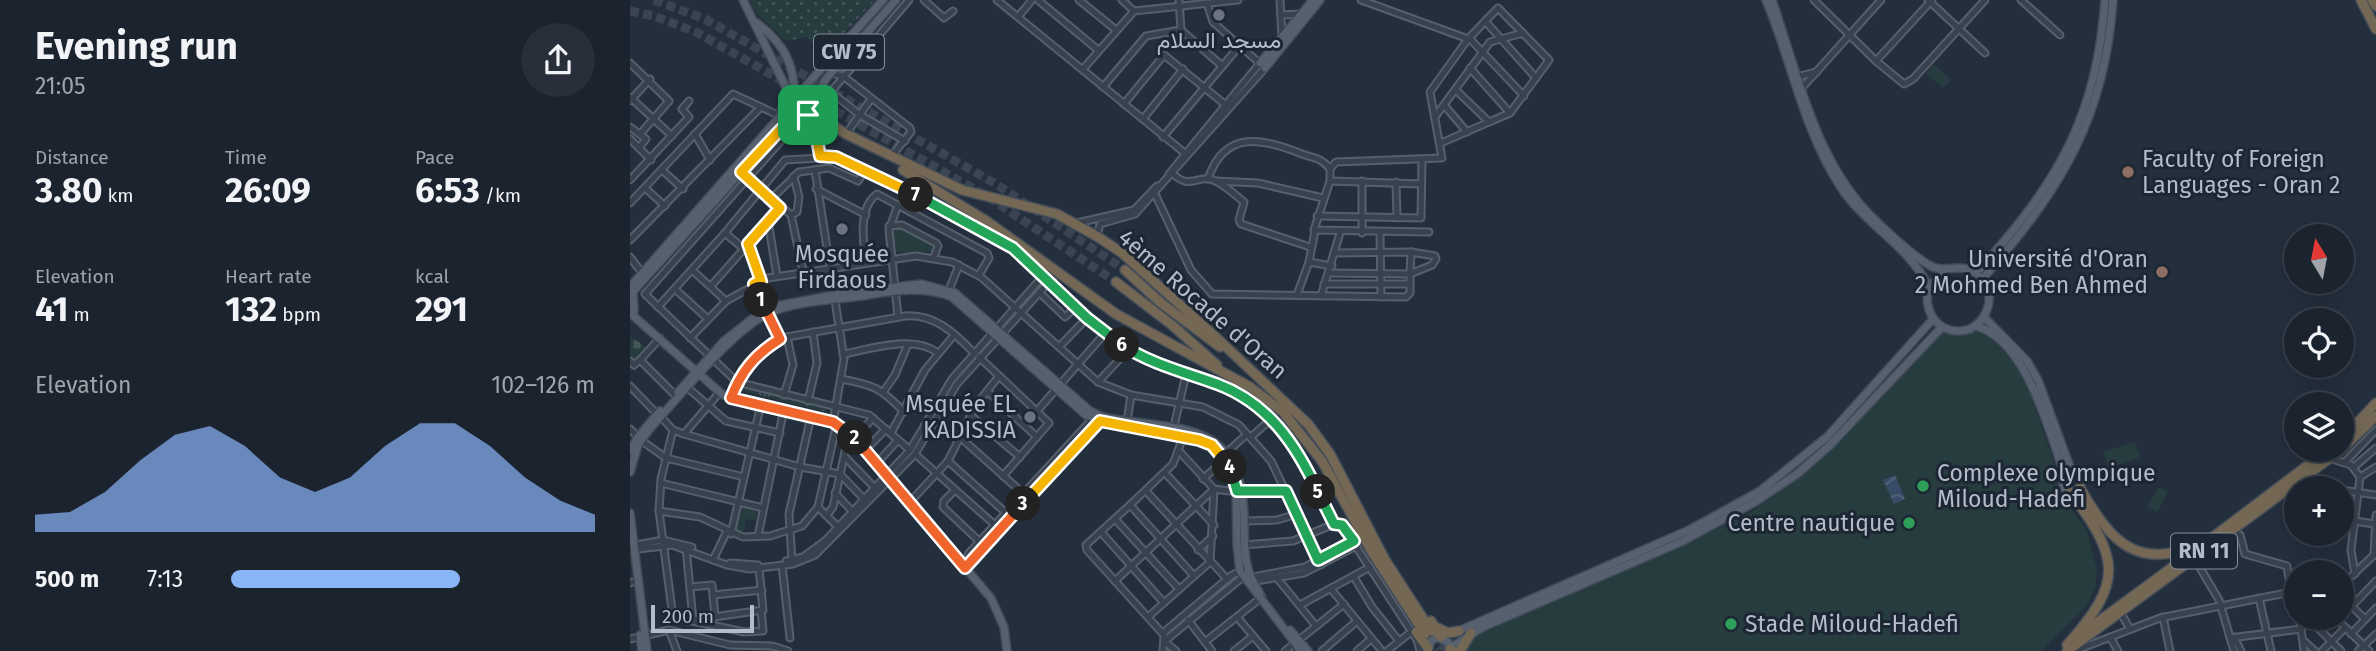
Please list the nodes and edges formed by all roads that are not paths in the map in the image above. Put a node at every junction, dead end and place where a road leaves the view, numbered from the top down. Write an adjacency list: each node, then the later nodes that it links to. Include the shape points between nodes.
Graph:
1 (743, 0): 39 (main road)
2 (883, 0): 74 (main road)
3 (896, 0): 63 (main road, CW 75)
4 (909, 0): 64 (street)
5 (924, 0): 34 (street, via 944,18)
6 (997, 0): 37 (street)
7 (1035, 0): 37 (street); 52 (street)
8 (1079, 0): 43 (street)
9 (1122, 0): 33 (street)
10 (1238, 0): 29 (street)
11 (1280, 0): 36 (street)
12 (1312, 0): 35 (main road)
13 (1320, 0): 50 (main road)
14 (1361, 0): 49 (street)
15 (1766, 0): 65 (main road)
16 (1772, 0): 65 (main road)
17 (1814, 0): 30 (street)
18 (1826, 0): 30 (street)
19 (1870, 0): 31 (street)
20 (1881, 0): 31 (street)
21 (1985, 0): 41 (street)
22 (2021, 0): 46 (street)
23 (2105, 0): 170 (main road, via 2094,81 2064,156 2021,223 1980,269)
24 (2113, 0): 185 (main road, via 2106,64 2081,139 2059,183 1986,275)
25 (2362, 0): 38 (highway); 42 (highway)
26 (2372, 0): 32 (highway)
27 (1930, 1): 41 (street); 55 (street)
28 (1179, 3): 29 (street); 33 (street); 44 (street)
29 (1207, 3): 51 (street, via 1209,18)
30 (1820, 6): 47 (street)
31 (1876, 6): 47 (street)
32 (2376, 6)
33 (1134, 10): 43 (street)
34 (953, 11)
35 (1301, 14): 36 (street); 50 (main road)
36 (1281, 15): 50 (street)
37 (1018, 17): 60 (street)
38 (2376, 18)
39 (754, 20): 74 (main road); 74 (main road, via 785,51 792,66)
40 (1485, 21): 45 (street, via 1498,8); 48 (street); 49 (street)
41 (1959, 28): 54 (street); 55 (street, via 1907,84 1897,81)
42 (2376, 29)
43 (1116, 30): 52 (street)
44 (1181, 30): 57 (street); 68 (street, via 1146,36)
45 (1523, 33): 48 (street); 66 (street, via 1549,60)
46 (2060, 35)
47 (1849, 36): 55 (street); 62 (street)
48 (1499, 37): 53 (street); 66 (street)
49 (1468, 38): 53 (street); 85 (street, via 1430,92)
50 (1282, 43): 58 (main road)
51 (1241, 44): 57 (street); 58 (street)
52 (1098, 50): 60 (street)
53 (1482, 52): 59 (street); 73 (street)
54 (1985, 53)
55 (1876, 61)
56 (630, 63): 67 (street)
57 (1221, 65): 69 (street)
58 (1263, 65): 81 (street)
59 (1470, 68): 70 (street); 83 (street)
60 (1083, 69): 68 (street)
61 (1183, 69): 69 (street); 78 (street, via 1168,57 1160,57); 88 (street)
62 (1816, 72): 65 (street); 71 (street)
63 (831, 73): 64 (street); 87 (main road, CW 75)
64 (843, 76): 72 (street); 76 (street)
65 (1796, 77): 71 (main road)
66 (1536, 78): 73 (street)
67 (650, 79): 75 (street); 86 (street, via 669,101)
68 (1103, 86): 78 (street)
69 (1204, 87): 81 (street); 97 (street)
70 (1456, 90): 79 (street); 89 (street)
71 (1800, 90): 169 (main road, via 1832,163 1862,207 1919,258); 187 (main road, via 1816,143 1841,189 1915,266)
72 (831, 92): 84 (street); 90 (street, via 821,104)
73 (1524, 96): 83 (street)
74 (794, 97): 82 (main road, via 785,102); 87 (main road, via 804,100)
75 (631, 99): 86 (street)
76 (871, 99): 84 (street); 99 (street, via 911,129)
77 (689, 102): 96 (street, via 682,109 689,117)
78 (1124, 104): 88 (street)
79 (1445, 106): 85 (street); 92 (street)
80 (761, 107): 82 (street); 94 (street, via 733,94); 106 (street)
81 (1228, 107): 103 (street)
82 (781, 113): 87 (main road, via 784,118); 171 (main road)
83 (1510, 113): 89 (street)
84 (860, 115): 95 (street); 99 (street)
85 (1435, 117): 100 (street)
86 (654, 119): 93 (street); 96 (street)
87 (805, 119): 90 (highway, 4ème Rocade d'Oran); 104 (street, via 816,134); 113 (street); 113 (main road, via 781,129); 166 (highway, 4ème Rocade d'Oran, via 905,171)
88 (1143, 119): 97 (street)
89 (1489, 122): 92 (street)
90 (831, 124): 95 (highway, 4ème Rocade d'Oran)
91 (630, 127): 93 (street)
92 (1467, 132): 100 (street)
93 (641, 133): 101 (street, via 647,141)
94 (695, 134): 106 (street); 109 (street)
95 (846, 134): 140 (highway, 4ème Rocade d'Oran, via 962,190 1038,208)
96 (673, 136): 105 (street)
97 (1163, 137): 103 (street)
98 (631, 141): 101 (street)
99 (905, 141): 102 (street)
100 (1441, 142): 107 (street, via 1442,158)
101 (639, 148): 105 (street)
102 (894, 153)
103 (1187, 155): 112 (street)
104 (820, 156): 111 (street, via 836,157); 123 (street, via 786,159)
105 (651, 160): 116 (street)
106 (710, 160): 124 (street)
107 (1422, 160): 108 (street, via 1351,159 1336,162); 121 (street)
108 (1330, 169): 115 (street, via 1322,160 1285,146 1248,140 1228,150); 118 (street)
109 (662, 170): 122 (street); 124 (street)
110 (815, 170): 111 (street, via 831,169 856,181); 114 (street); 125 (street)
111 (864, 170): 177 (street, via 1013,248)
112 (1172, 173): 115 (street, via 1192,183); 126 (street); 136 (street)
113 (744, 175): 123 (street); 161 (main road); 164 (street)
114 (793, 177): 128 (street); 133 (street, via 799,202 797,212)
115 (1208, 179): 117 (street)
116 (630, 180)
117 (1215, 181): 127 (street, via 1258,183); 151 (street, via 1244,202 1241,225)
118 (1330, 181): 119 (street); 127 (street)
119 (1362, 181): 120 (street); 137 (street)
120 (1396, 182): 121 (street); 138 (street)
121 (1421, 184): 138 (street, via 1421,218)
122 (645, 188): 129 (street); 131 (street)
123 (760, 188): 128 (street); 144 (street)
124 (683, 189): 131 (street)
125 (816, 189): 134 (street); 163 (street)
126 (1155, 194): 136 (street, via 1135,214); 193 (street, via 1191,270 1209,293)
127 (1323, 198): 135 (street)
128 (771, 199): 132 (street)
129 (630, 203)
130 (898, 205): 134 (street, via 876,195); 141 (street); 174 (street, via 987,254)
131 (665, 206): 149 (street)
132 (780, 208): 133 (street); 139 (street)
133 (791, 215): 168 (street)
134 (866, 215): 158 (street)
135 (1317, 216): 137 (street); 142 (street)
136 (1123, 217): 140 (street); 148 (street, via 1100,223)
137 (1363, 218): 138 (street); 146 (street)
138 (1397, 218)
139 (768, 221): 150 (street); 176 (street)
140 (1074, 223): 148 (highway, 4ème Rocade d'Oran)
141 (889, 226): 156 (street, via 902,225 936,243); 157 (street)
142 (1315, 231): 145 (street); 151 (street)
143 (1429, 232): 147 (street)
144 (725, 233): 150 (street); 165 (street)
145 (1340, 233): 146 (street); 153 (street)
146 (1362, 233): 147 (street)
147 (1380, 233): 154 (street)
148 (1098, 237): 229 (highway, 4ème Rocade d'Oran, via 1122,253)
149 (630, 240)
150 (746, 247): 178 (street); 186 (street)
151 (1310, 247): 159 (street)
152 (1411, 252): 154 (street); 173 (street); 173 (street, via 1436,259)
153 (1334, 253): 154 (street); 162 (street)
154 (1380, 254): 175 (street)
155 (630, 257): 171 (street)
156 (934, 257): 157 (street); 160 (street)
157 (891, 258): 158 (street); 188 (street)
158 (866, 262): 163 (street)
159 (1309, 262): 162 (street); 193 (street)
160 (959, 265): 174 (street); 190 (street)
161 (656, 266): 164 (street); 191 (main road)
162 (1332, 266): 172 (street)
163 (829, 267): 168 (street); 196 (street)
164 (664, 270): 198 (street, via 645,294)
165 (692, 270): 186 (street); 189 (street)
166 (1054, 270): 177 (street); 179 (street); 231 (highway, 4ème Rocade d'Oran, via 1151,335)
167 (1125, 270): 229 (highway, via 1161,303)
168 (803, 271): 176 (street)
169 (1944, 271): 170 (main road); 187 (main road)
170 (1972, 271): 185 (main road)
171 (642, 273): 191 (main road)
172 (1329, 273): 175 (street); 182 (street)
173 (1410, 274): 175 (street); 184 (street)
174 (979, 275): 200 (street)
175 (1381, 275): 183 (street)
176 (777, 276): 178 (street)
177 (1043, 277): 179 (street); 200 (street)
178 (761, 281): 181 (street)
179 (1049, 282): 192 (street); 199 (street)
180 (1116, 282): 231 (highway)
181 (754, 284): 197 (street); 201 (street)
182 (1324, 284): 183 (street); 194 (street)
183 (1381, 284): 184 (street); 195 (street)
184 (1410, 284): 195 (street, via 1409,296)
185 (1986, 285): 204 (main road, via 1990,301)
186 (712, 286): 197 (street)
187 (1928, 287): 207 (main road, via 1926,303)
188 (895, 288): 190 (main road, via 921,284); 196 (main road); 203 (street); 212 (main road, via 943,293)
189 (675, 289): 198 (street); 205 (street)
190 (949, 290): 212 (main road)
191 (631, 291): 202 (main road)
192 (1039, 292): 199 (street, via 1065,317); 200 (street)
193 (1297, 295): 194 (street)
194 (1321, 296): 195 (street)
195 (1381, 297)
196 (834, 298): 201 (main road); 210 (street)
197 (726, 301): 205 (street)
198 (658, 307): 217 (street)
199 (1076, 307): 206 (street)
200 (1018, 309): 212 (street); 220 (street)
201 (767, 311): 218 (street); 225 (main road, via 739,327)
202 (633, 314): 216 (main road)
203 (898, 317): 210 (street); 214 (street, via 928,317)
204 (1984, 317): 208 (main road); 311 (main road, via 2038,380)
205 (708, 318): 217 (street)
206 (1087, 318): 213 (street); 220 (street)
207 (1933, 319): 209 (main road); 325 (main road, via 1827,437)
208 (1975, 326): 209 (main road, via 1959,331); 311 (main road, via 1994,336 2023,369)
209 (1942, 327): 325 (main road, via 1829,446 1797,474)
210 (838, 328): 211 (street); 223 (street)
211 (813, 332): 215 (street); 247 (street, via 817,363)
212 (997, 333): 224 (street); 238 (main road)
213 (1105, 333): 221 (street); 228 (street)
214 (954, 335): 222 (street); 224 (street)
215 (787, 337): 218 (street); 244 (street, via 793,365)
216 (660, 338): 226 (street); 230 (main road)
217 (691, 338): 225 (street)
218 (780, 339): 235 (street, via 764,349)
219 (908, 344): 222 (street, via 925,344); 223 (street); 240 (street)
220 (1059, 348): 228 (street)
221 (1129, 349): 232 (street); 236 (street)
222 (938, 353): 255 (street)
223 (843, 354): 234 (street)
224 (976, 355): 233 (street); 287 (street, via 952,379)
225 (712, 359): 230 (main road); 235 (street)
226 (640, 360): 227 (street, via 634,365); 243 (street)
227 (630, 361)
228 (1078, 364): 236 (street); 238 (street)
229 (1247, 366): 426 (highway, 4ème Rocade d'Oran, via 1324,444)
230 (699, 372): 239 (main road); 242 (main road); 243 (main road)
231 (1226, 373): 340 (highway, 4ème Rocade d'Oran, via 1269,400 1300,430)
232 (1186, 374): 248 (street); 262 (street, via 1237,393)
233 (999, 376): 241 (street); 254 (street)
234 (841, 379): 240 (street); 251 (street)
235 (736, 381): 244 (street); 246 (street)
236 (1098, 382): 245 (street)
237 (630, 386): 257 (street)
238 (1058, 387): 254 (street); 261 (main road)
239 (688, 388): 252 (street); 257 (main road)
240 (884, 391): 255 (street)
241 (987, 391): 256 (street); 276 (street)
242 (719, 393): 246 (main road); 252 (street)
243 (675, 395): 257 (main road)
244 (784, 395): 247 (street)
245 (1131, 395): 248 (street); 264 (street)
246 (731, 398): 250 (main road)
247 (808, 401): 251 (street)
248 (1177, 403): 271 (street); 274 (street, via 1222,414)
249 (2376, 403): 265 (highway)
250 (761, 404): 253 (main road); 266 (street)
251 (836, 406): 260 (street); 263 (street)
252 (709, 408): 266 (street, via 726,421); 273 (street)
253 (784, 410): 258 (main road); 272 (street)
254 (1038, 410): 276 (street, via 1049,423)
255 (904, 412): 270 (street)
256 (970, 415): 278 (street); 291 (street)
257 (659, 416): 268 (street); 279 (main road)
258 (811, 416): 263 (main road); 300 (street)
259 (2376, 416): 280 (highway, RN 11)
260 (873, 418): 270 (street); 275 (street)
261 (1098, 418): 264 (main road); 271 (main road); 327 (street)
262 (1271, 419): 274 (street); 345 (street, via 1299,451)
263 (835, 422): 275 (main road); 304 (street)
264 (1127, 422): 271 (main road)
265 (2354, 426)
266 (756, 428): 272 (street); 288 (street)
267 (630, 429): 279 (street)
268 (673, 430): 273 (street); 292 (street)
269 (2376, 430): 282 (street)
270 (888, 431): 281 (street); 283 (street)
271 (1173, 432): 277 (main road); 289 (main road, via 1205,437)
272 (780, 433): 293 (street)
273 (684, 434): 288 (street)
274 (1249, 436): 289 (street); 320 (street, via 1271,461)
275 (854, 437): 283 (main road); 290 (street)
276 (1037, 437): 291 (street)
277 (1183, 437): 286 (street); 289 (main road, via 1212,445)
278 (961, 438): 295 (street); 308 (street)
279 (640, 439): 285 (main road); 292 (street); 303 (main road)
280 (2354, 439)
281 (898, 440): 287 (street); 299 (street)
282 (2354, 444)
283 (866, 450): 299 (main road)
284 (2373, 450): 294 (street); 301 (street)
285 (630, 451)
286 (1179, 451): 306 (street); 313 (street)
287 (913, 452): 305 (street); 310 (street)
288 (749, 453): 293 (street); 309 (street)
289 (1225, 456): 313 (street); 323 (main road, via 1238,470)
290 (845, 457): 307 (street); 315 (street)
291 (1020, 457): 308 (street)
292 (666, 458): 309 (street); 314 (street)
293 (774, 459): 300 (street); 334 (street)
294 (2376, 460)
295 (948, 461): 305 (street); 338 (street)
296 (2327, 462): 363 (highway, RN 11)
297 (2328, 462): 352 (highway, RN 11)
298 (2347, 462): 301 (street)
299 (877, 463): 310 (main road)
300 (800, 467): 304 (street); 353 (street)
301 (2354, 467): 312 (street)
302 (2374, 471): 312 (street)
303 (630, 472)
304 (825, 473): 307 (street); 333 (street)
305 (937, 473): 317 (street); 329 (street)
306 (1165, 473): 319 (street); 332 (street)
307 (840, 474): 324 (street); 328 (street)
308 (1003, 476): 327 (street)
309 (744, 477): 330 (street)
310 (889, 477): 315 (street); 329 (main road); 351 (street)
311 (2070, 477): 318 (main road, via 2080,480); 318 (main road, via 2064,487)
312 (2360, 477): 322 (street)
313 (1203, 479): 316 (street)
314 (661, 483): 330 (street); 335 (street)
315 (875, 488): 328 (street)
316 (1214, 489): 323 (street); 332 (street); 350 (street)
317 (955, 490): 348 (street); 361 (street, via 943,507)
318 (2075, 490): 363 (highway, via 2107,531 2132,550 2165,556); 450 (highway, via 2102,543 2109,581 2097,611)
319 (1146, 491): 331 (street); 349 (street)
320 (1286, 491): 323 (street); 339 (street)
321 (2354, 491): 322 (street)
322 (2359, 491): 326 (street); 346 (street)
323 (1240, 492): 344 (main road); 386 (main road, via 1237,545)
324 (835, 493): 336 (street); 341 (street)
325 (1762, 493): 427 (main road); 429 (main road, via 1710,528)
326 (2376, 495)
327 (1026, 496): 338 (street); 381 (street)
328 (864, 499): 336 (street)
329 (910, 502): 372 (main road)
330 (738, 503): 334 (street); 354 (street)
331 (1130, 505): 343 (street); 359 (street)
332 (1195, 506): 349 (street); 350 (street)
333 (818, 507): 341 (street); 353 (street, via 802,526)
334 (763, 508): 356 (street)
335 (659, 512): 354 (street, via 700,517); 360 (street)
336 (853, 512): 351 (street)
337 (630, 513): 367 (main road)
338 (1006, 513): 348 (street)
339 (1297, 514): 344 (street); 358 (street)
340 (1351, 514): 362 (highway); 426 (highway, 4ème Rocade d'Oran)
341 (827, 515): 351 (street)
342 (2376, 515): 347 (street)
343 (1115, 519): 355 (street); 369 (street)
344 (1244, 521): 364 (main road)
345 (1334, 524): 358 (street); 362 (street, via 1342,525)
346 (2354, 524): 347 (street)
347 (2375, 524): 371 (street)
348 (995, 525): 361 (street)
349 (1175, 525): 359 (street); 368 (street)
350 (1214, 525): 357 (street)
351 (840, 528): 375 (street, via 815,555)
352 (2235, 530): 374 (street); 379 (street, via 2245,554); 450 (highway, RN 11)
353 (789, 531): 356 (street); 375 (street)
354 (729, 532): 356 (street); 373 (street)
355 (1101, 532): 380 (street); 390 (street, via 1086,545 1087,550)
356 (758, 536)
357 (1213, 536): 368 (street); 376 (street)
358 (1307, 537): 364 (street, via 1272,545); 377 (street)
359 (1160, 538): 369 (street); 385 (street)
360 (663, 542): 366 (street); 367 (street); 373 (street, via 690,546); 414 (street, via 673,617)
361 (980, 542): 370 (street)
362 (1359, 544): 377 (street); 382 (street); 426 (highway)
363 (2204, 544): 450 (highway, RN 11)
364 (1243, 545): 386 (main road)
365 (2351, 546): 384 (street)
366 (686, 548): 373 (street); 393 (street)
367 (632, 549): 392 (main road); 433 (main road)
368 (1198, 550): 376 (street)
369 (1145, 552): 380 (street); 394 (street)
370 (968, 555): 372 (main road); 381 (street)
371 (2375, 555): 384 (street)
372 (957, 557): 381 (main road)
373 (713, 559): 378 (street); 383 (street, via 737,568)
374 (2196, 561): 405 (street); 409 (street)
375 (793, 562): 378 (street)
376 (1210, 562): 385 (street); 389 (street)
377 (1320, 563): 386 (street); 388 (street, via 1299,575)
378 (782, 564): 383 (street); 437 (street)
379 (2284, 565)
380 (1130, 566): 390 (street); 401 (street)
381 (965, 567): 456 (main road, via 996,607)
382 (1370, 567): 387 (street); 426 (street)
383 (759, 568): 396 (street)
384 (2355, 574)
385 (1195, 576): 394 (street)
386 (1246, 576): 388 (street); 389 (street); 399 (main road); 415 (street)
387 (1354, 576): 395 (street); 441 (street)
388 (1277, 578): 404 (street)
389 (1227, 579): 428 (street)
390 (1115, 581): 411 (street)
391 (2376, 581): 403 (street)
392 (632, 582): 433 (main road)
393 (690, 587): 398 (street, via 712,586); 414 (street)
394 (1179, 589): 401 (street)
395 (1331, 589): 402 (street); 404 (street)
396 (762, 590): 398 (street); 407 (street)
397 (2284, 593): 400 (street)
398 (713, 595): 410 (street)
399 (1261, 598): 412 (street); 445 (main road)
400 (2259, 598): 405 (street); 430 (street)
401 (1164, 603): 411 (street)
402 (1343, 604): 417 (street); 418 (street)
403 (2354, 604)
404 (1300, 605): 418 (street)
405 (2221, 606): 413 (street); 436 (street)
406 (2376, 608): 416 (street)
407 (761, 610): 410 (street); 414 (street, via 763,631 744,632)
408 (2354, 610): 416 (street)
409 (2122, 615): 419 (street); 450 (street)
410 (715, 616): 414 (street)
411 (1148, 617): 428 (street)
412 (1237, 617): 434 (street); 444 (street)
413 (2163, 617): 419 (street); 471 (street)
414 (693, 620)
415 (1188, 620): 444 (street); 447 (street)
416 (2365, 620): 431 (street)
417 (1357, 621): 440 (street); 446 (street)
418 (1316, 626): 445 (street)
419 (2130, 629): 435 (street)
420 (668, 630): 433 (street); 454 (street); 455 (street, via 730,645)
421 (2294, 630): 430 (street)
422 (2301, 630): 442 (street)
423 (2321, 630): 443 (street)
424 (2343, 630): 443 (street)
425 (2347, 630): 431 (street)
426 (1424, 631): 427 (highway); 438 (highway); 441 (street); 451 (highway)
427 (1459, 631): 438 (main road)
428 (1163, 633): 447 (street)
429 (1471, 634): 452 (highway)
430 (2268, 634): 436 (street); 474 (street)
431 (2351, 634): 448 (street)
432 (2376, 634): 448 (street)
433 (642, 635): 439 (street); 453 (main road)
434 (1253, 636): 460 (street); 461 (street)
435 (2110, 637): 449 (street); 470 (street)
436 (2232, 637): 472 (street); 473 (street)
437 (790, 638)
438 (1442, 638): 451 (main road, via 1434,638); 452 (main road)
439 (630, 639)
440 (1371, 639): 467 (street); 468 (street)
441 (1399, 641): 468 (street)
442 (2304, 641): 475 (street); 476 (street)
443 (2332, 641): 477 (street); 478 (street)
444 (1205, 642): 459 (street)
445 (1296, 642): 462 (street); 463 (main road); 464 (main road)
446 (1331, 644): 465 (street); 466 (street)
447 (1164, 645): 457 (street); 458 (street)
448 (2364, 646): 479 (street); 480 (street)
449 (2093, 648): 450 (street)
450 (2070, 649): 469 (highway, RN 11)
451 (1426, 650)
452 (1452, 650)
453 (645, 651)
454 (677, 651)
455 (788, 651)
456 (1007, 651)
457 (1170, 651)
458 (1176, 651)
459 (1212, 651)
460 (1234, 651)
461 (1266, 651)
462 (1285, 651)
463 (1301, 651)
464 (1308, 651)
465 (1322, 651)
466 (1337, 651)
467 (1357, 651)
468 (1384, 651)
469 (2058, 651)
470 (2119, 651)
471 (2171, 651)
472 (2234, 651)
473 (2241, 651)
474 (2271, 651)
475 (2304, 651)
476 (2315, 651)
477 (2322, 651)
478 (2341, 651)
479 (2358, 651)
480 (2369, 651)

